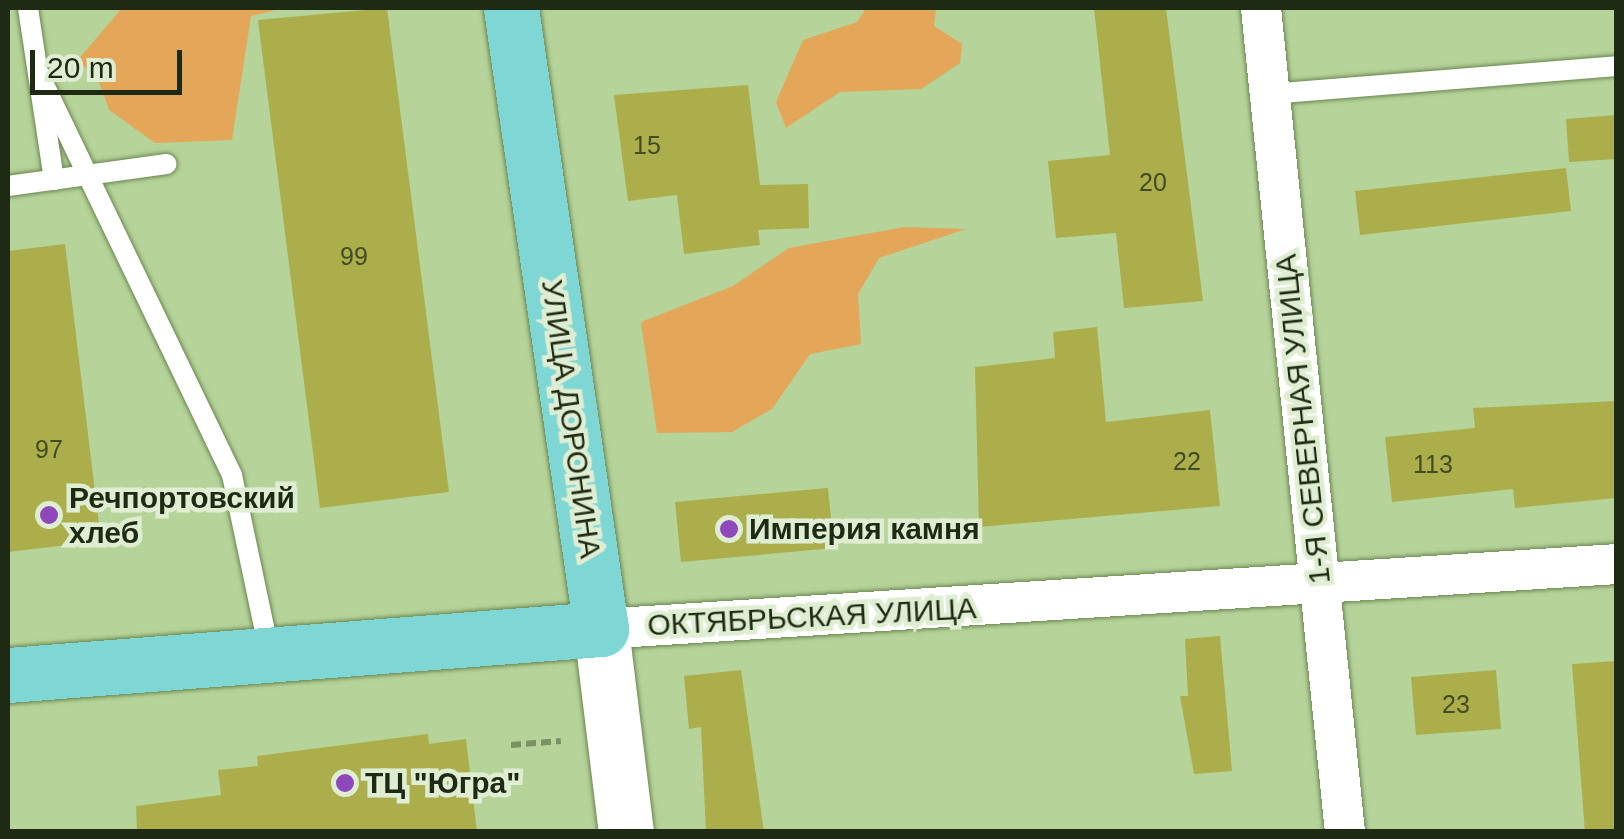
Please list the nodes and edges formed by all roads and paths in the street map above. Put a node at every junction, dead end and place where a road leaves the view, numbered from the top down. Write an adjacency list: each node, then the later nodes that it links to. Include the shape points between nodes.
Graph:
1 (28, 8): 5 (lane)
2 (511, 8): 13 (main road, УЛИЦА ДОРОНИНА)
3 (1261, 8): 6 (street, 1-Я СЕВЕРНАЯ УЛИЦА)
4 (1616, 66): 6 (lane)
5 (38, 72): 8 (lane); 9 (lane)
6 (1270, 94): 12 (street, 1-Я СЕВЕРНАЯ УЛИЦА)
7 (166, 164): 8 (lane)
8 (88, 175): 9 (lane); 14 (lane, via 232,475)
9 (54, 180): 10 (lane)
10 (8, 186)
11 (1616, 564): 12 (street, ОКТЯБРЬСКАЯ УЛИЦА)
12 (1320, 587): 13 (street, ОКТЯБРЬСКАЯ УЛИЦА); 19 (street, 1-Я СЕВЕРНАЯ УЛИЦА)
13 (601, 628): 14 (main road, ОКТЯБРЬСКАЯ УЛИЦА); 18 (main road, УЛИЦА ДОРОНИНА)
14 (269, 653): 15 (main road, ОКТЯБРЬСКАЯ УЛИЦА)
15 (8, 675)
16 (576, 740): 17 (path)
17 (512, 745)
18 (626, 832)
19 (1345, 832)

